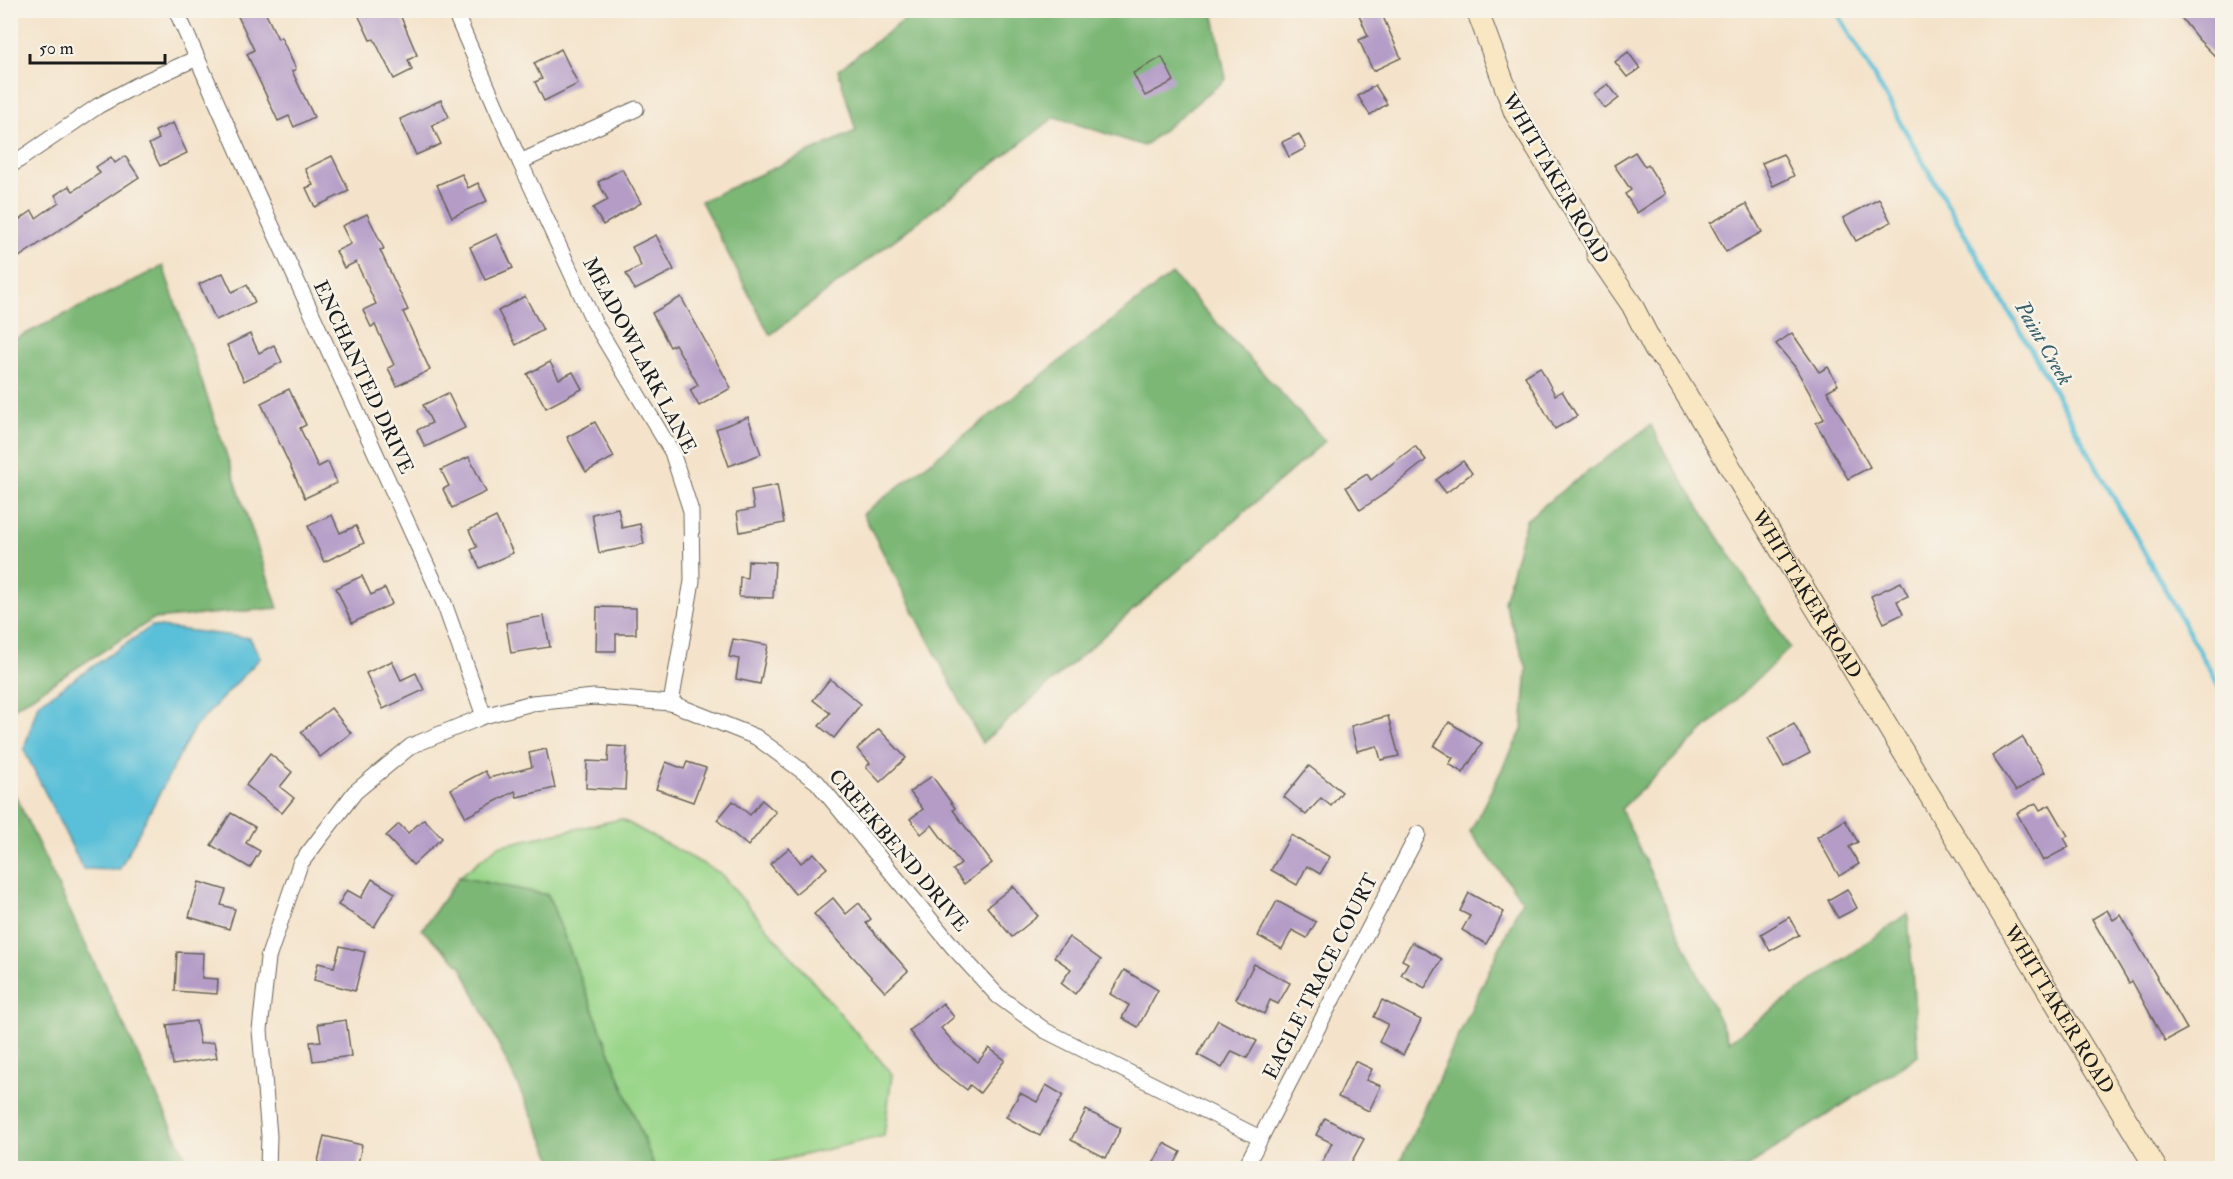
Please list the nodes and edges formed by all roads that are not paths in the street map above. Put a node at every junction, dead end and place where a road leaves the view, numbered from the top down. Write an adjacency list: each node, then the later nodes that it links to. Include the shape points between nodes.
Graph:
1 (176, 10): 4 (street, ENCHANTED DRIVE)
2 (454, 10): 6 (street, MEADOWLARK LANE)
3 (1477, 10): 14 (main road, WHITTAKER ROAD, via 1515,114 1632,305 1655,350 1674,373)
4 (197, 58): 7 (street, via 98,106); 9 (street, ENCHANTED DRIVE, via 444,603)
5 (636, 109): 6 (street)
6 (520, 162): 8 (street, MEADOWLARK LANE, via 594,322 672,452 691,511 692,581)
7 (10, 166)
8 (671, 703): 9 (street, CREEKBEND DRIVE, via 594,697 532,703); 11 (street, CREEKBEND DRIVE, via 756,737 817,782 998,996 1046,1031)
9 (484, 716): 12 (street, CREEKBEND DRIVE, via 411,746 355,792 300,864 268,958 260,1030)
10 (1418, 834): 11 (street, EAGLE TRACE COURT)
11 (1260, 1138): 13 (street, EAGLE TRACE COURT)
12 (268, 1168)
13 (1245, 1168)
14 (2156, 1168)

